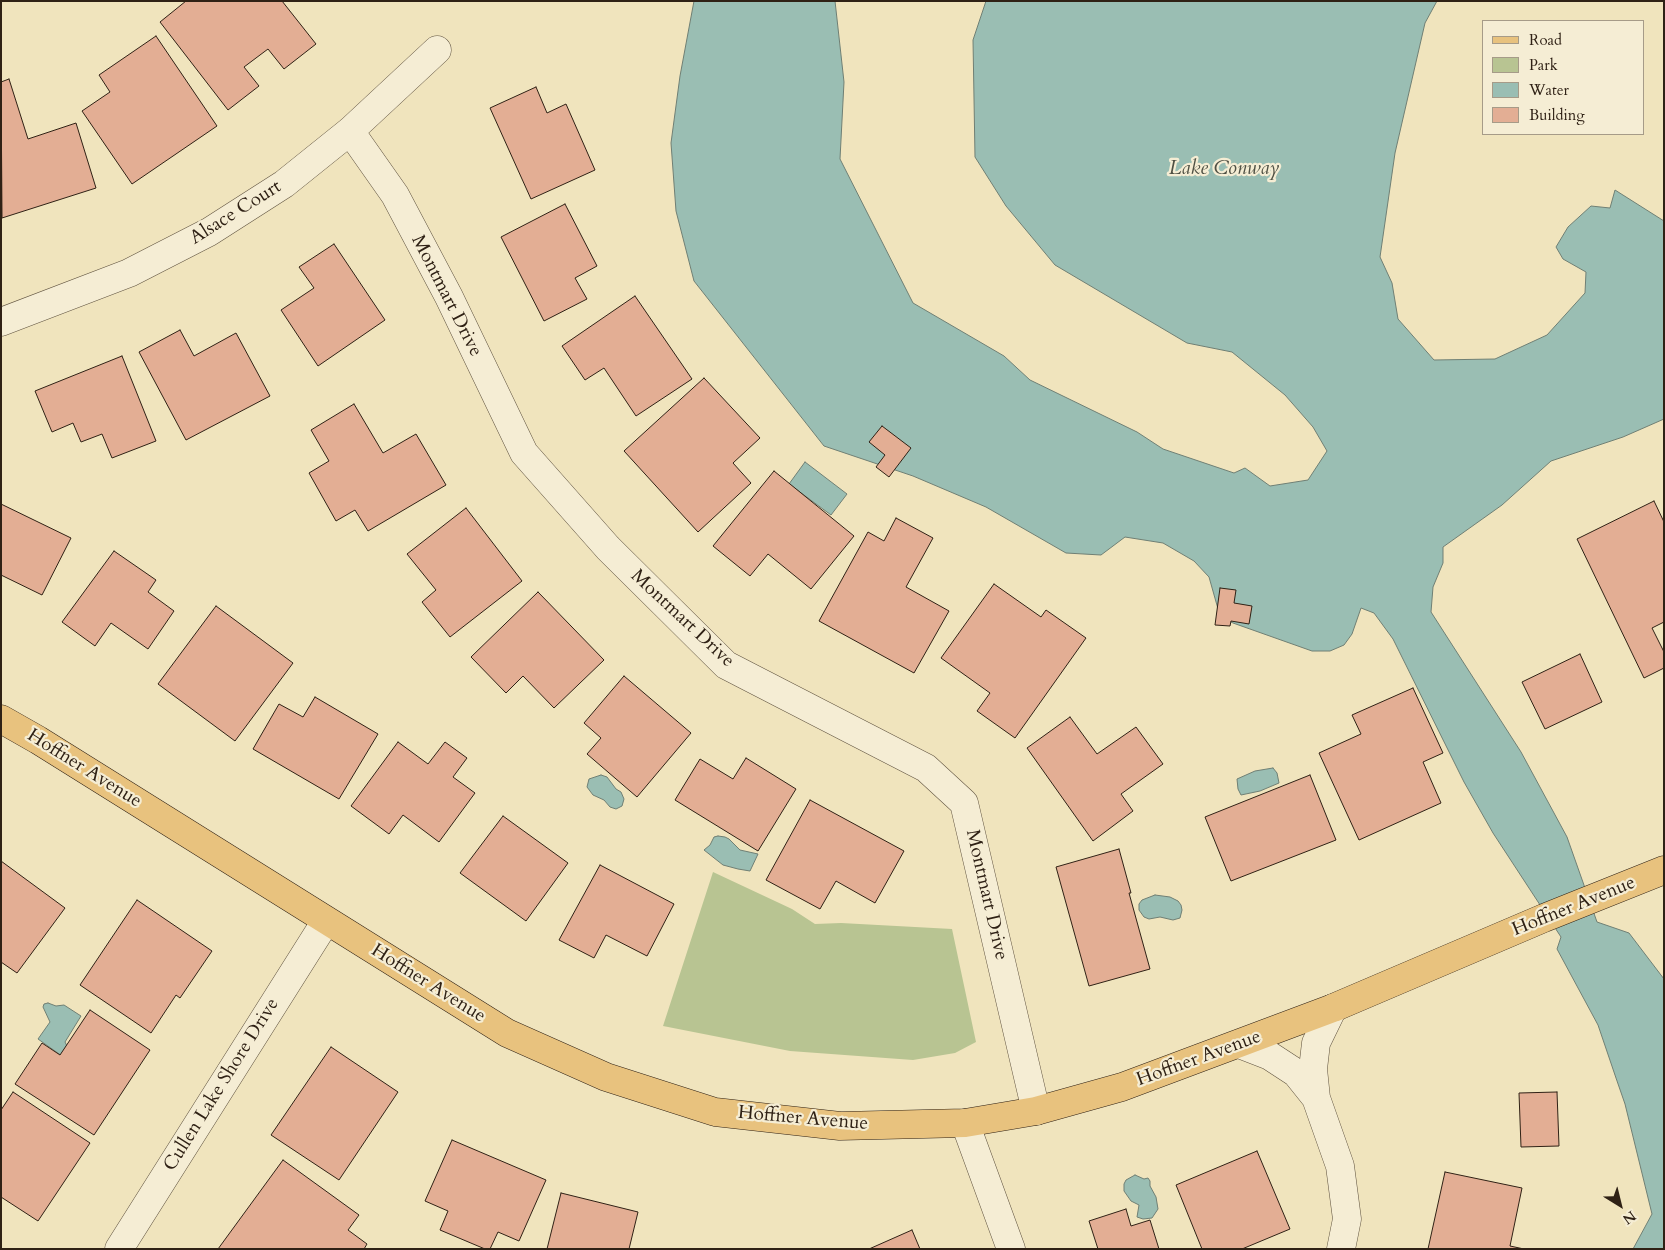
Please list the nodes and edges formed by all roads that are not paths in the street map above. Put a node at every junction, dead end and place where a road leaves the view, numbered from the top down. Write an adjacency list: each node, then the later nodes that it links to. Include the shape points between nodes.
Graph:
1 (437, 50): 2 (street, Alsace Court)
2 (350, 131): 3 (street, Alsace Court, via 284,184 209,232 129,273); 10 (street, Montmart Drive, via 395,195 449,297 524,452 608,548 726,665 926,768 964,803)
3 (1, 322)
4 (1, 719): 6 (main road, Hoffner Avenue)
5 (1664, 870): 7 (main road, Hoffner Avenue)
6 (326, 921): 11 (main road, Hoffner Avenue, via 507,1033 615,1080 715,1112 840,1126); 12 (street, Cullen Lake Shore Drive)
7 (1333, 1008): 8 (main road, Hoffner Avenue); 9 (street, via 1316,1043 1313,1069)
8 (1239, 1044): 9 (street, via 1270,1056 1296,1073); 10 (main road, Hoffner Avenue, via 1122,1087)
9 (1316, 1098): 14 (street, via 1340,1166 1347,1219)
10 (1036, 1110): 11 (main road, Hoffner Avenue)
11 (965, 1123): 13 (street)
12 (119, 1249)
13 (1011, 1249)
14 (1342, 1249)

